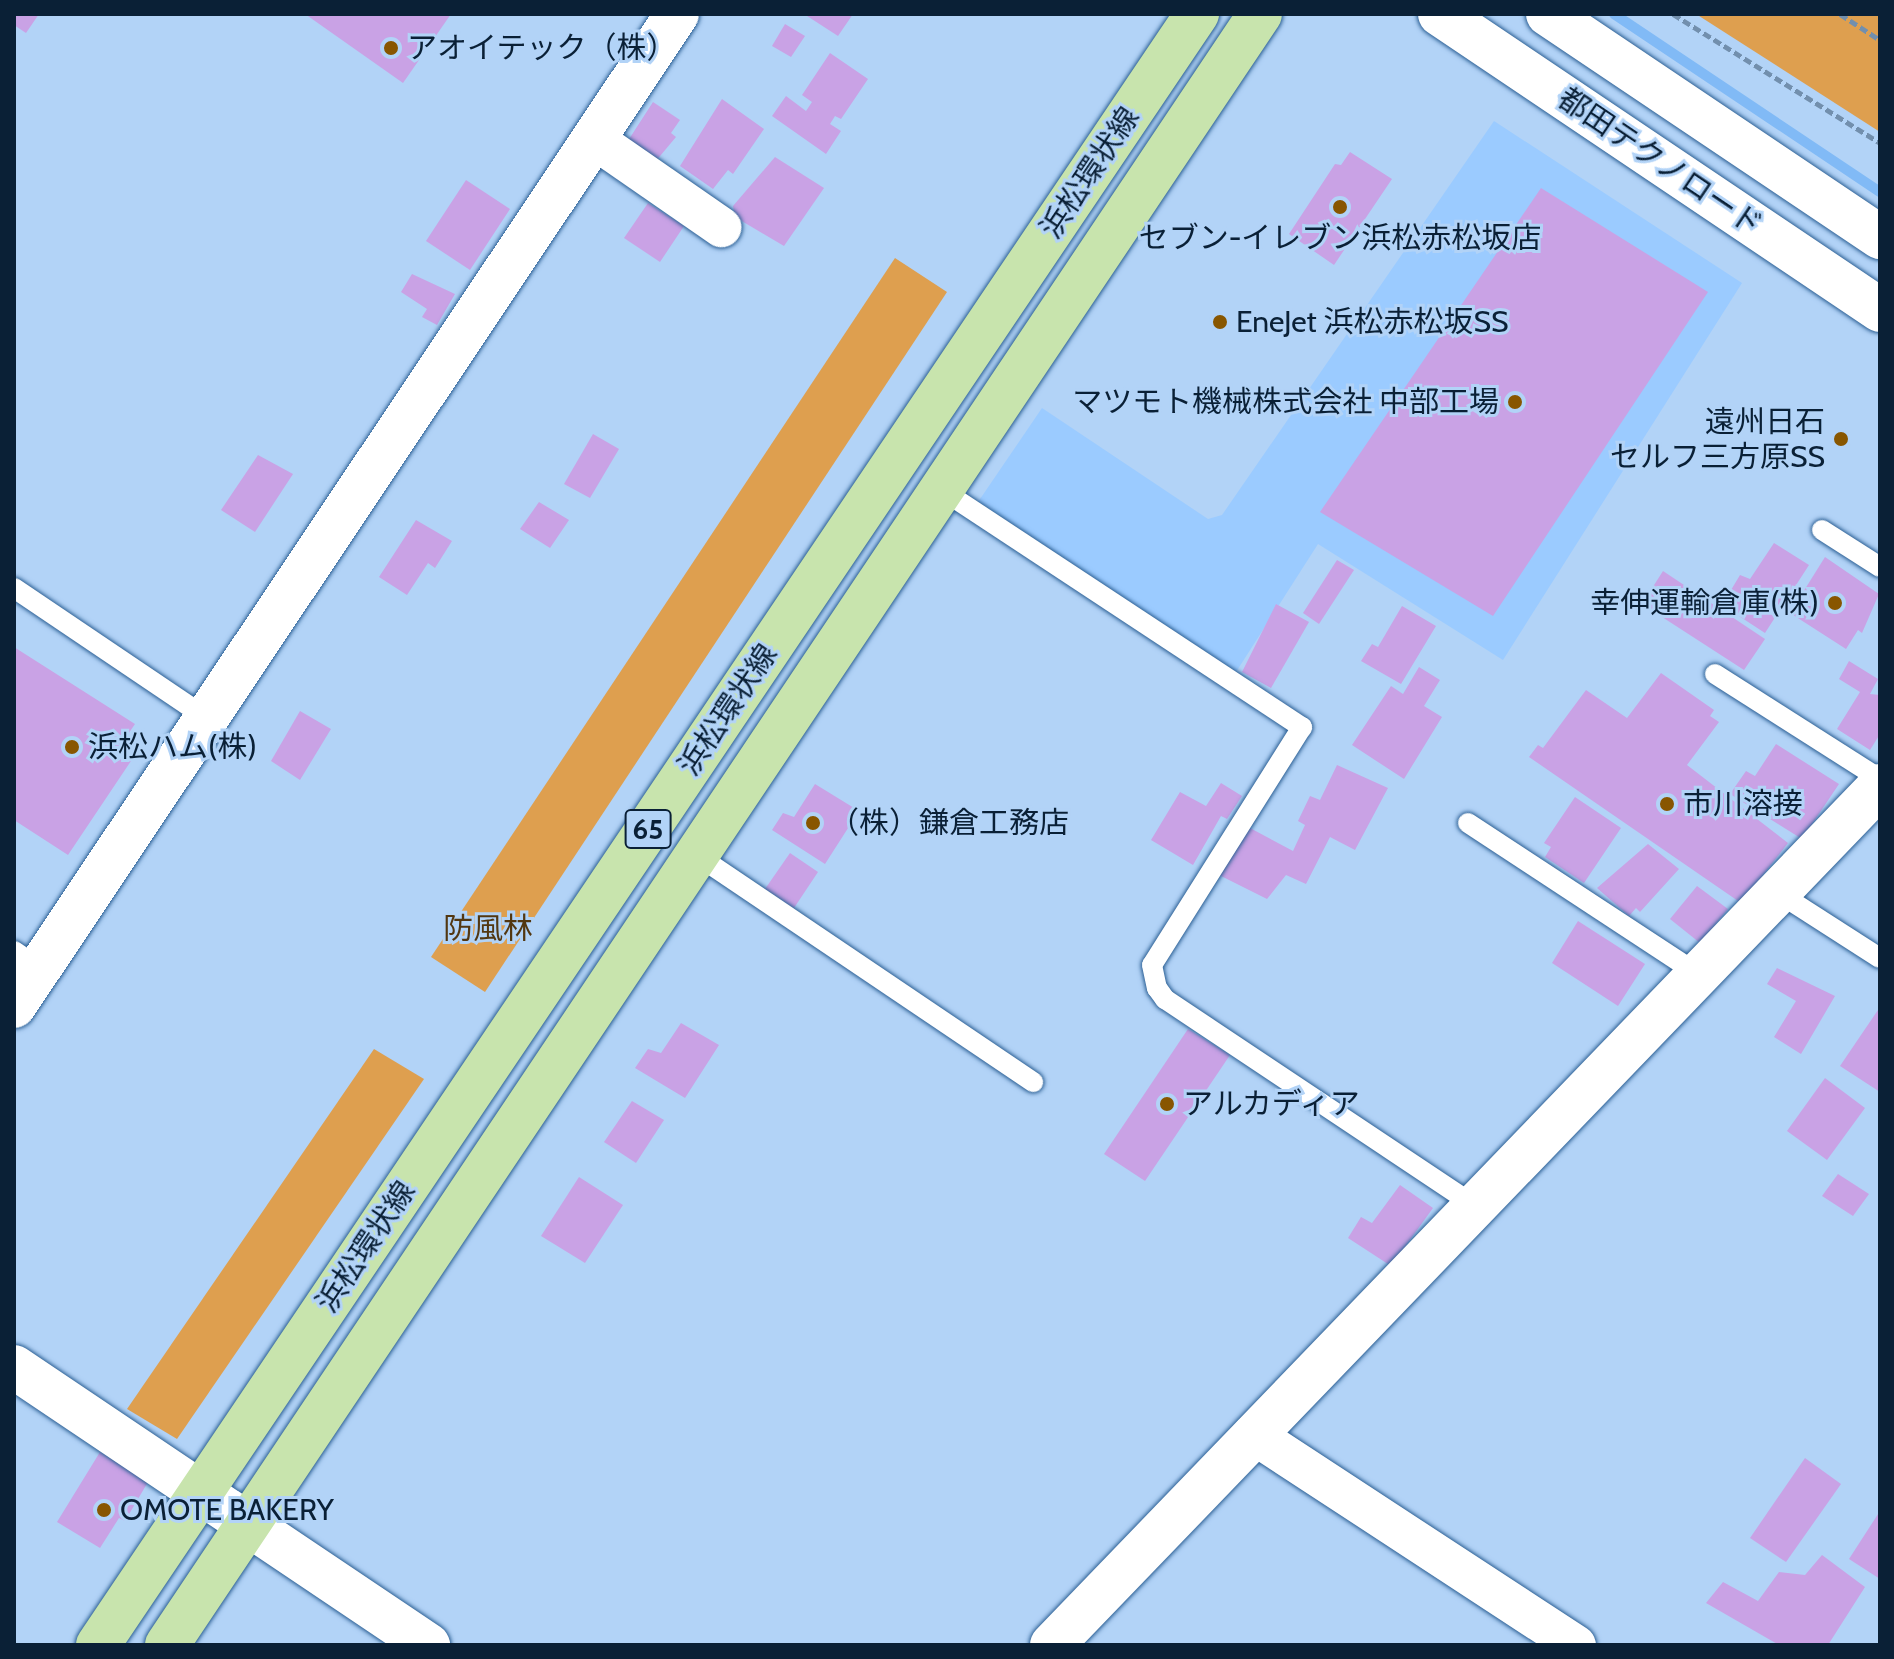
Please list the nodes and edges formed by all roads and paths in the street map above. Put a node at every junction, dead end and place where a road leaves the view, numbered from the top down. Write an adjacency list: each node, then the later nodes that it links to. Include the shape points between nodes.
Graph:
1 (677, 14): 9 (street)
2 (1197, 14): 33 (main road, 浜松環状線 / 65)
3 (1260, 14): 14 (main road, 浜松環状線 / 65)
4 (1440, 14): 13 (street, 都田テクノロード)
5 (1548, 14): 12 (street, 都田テクノロード)
6 (1673, 14): 10 (path)
7 (1840, 14): 8 (path)
8 (1880, 40)
9 (594, 139): 11 (street); 19 (street)
10 (1880, 143)
11 (721, 227)
12 (1880, 237)
13 (1880, 310)
14 (939, 488): 23 (main road, 浜松環状線 / 65); 30 (lane, via 1302,727 1152,965 1157,988 1165,999)
15 (1822, 530): 16 (lane)
16 (1880, 567)
17 (14, 588): 19 (lane)
18 (1715, 674): 20 (lane)
19 (207, 718): 26 (street)
20 (1880, 779)
21 (1880, 786): 24 (street)
22 (1468, 823): 27 (lane)
23 (695, 854): 29 (lane); 34 (main road, 浜松環状線 / 65)
24 (1777, 892): 25 (lane); 27 (street)
25 (1880, 958)
26 (27, 960): 28 (street)
27 (1698, 974): 30 (street)
28 (14, 1006)
29 (1033, 1082)
30 (1475, 1206): 32 (street)
31 (14, 1367): 33 (street)
32 (1253, 1434): 38 (street); 39 (street)
33 (200, 1493): 34 (street); 35 (main road, 浜松環状線 / 65)
34 (248, 1524): 36 (main road, 浜松環状線 / 65); 37 (street)
35 (98, 1645)
36 (167, 1645)
37 (428, 1645)
38 (1052, 1645)
39 (1576, 1645)

